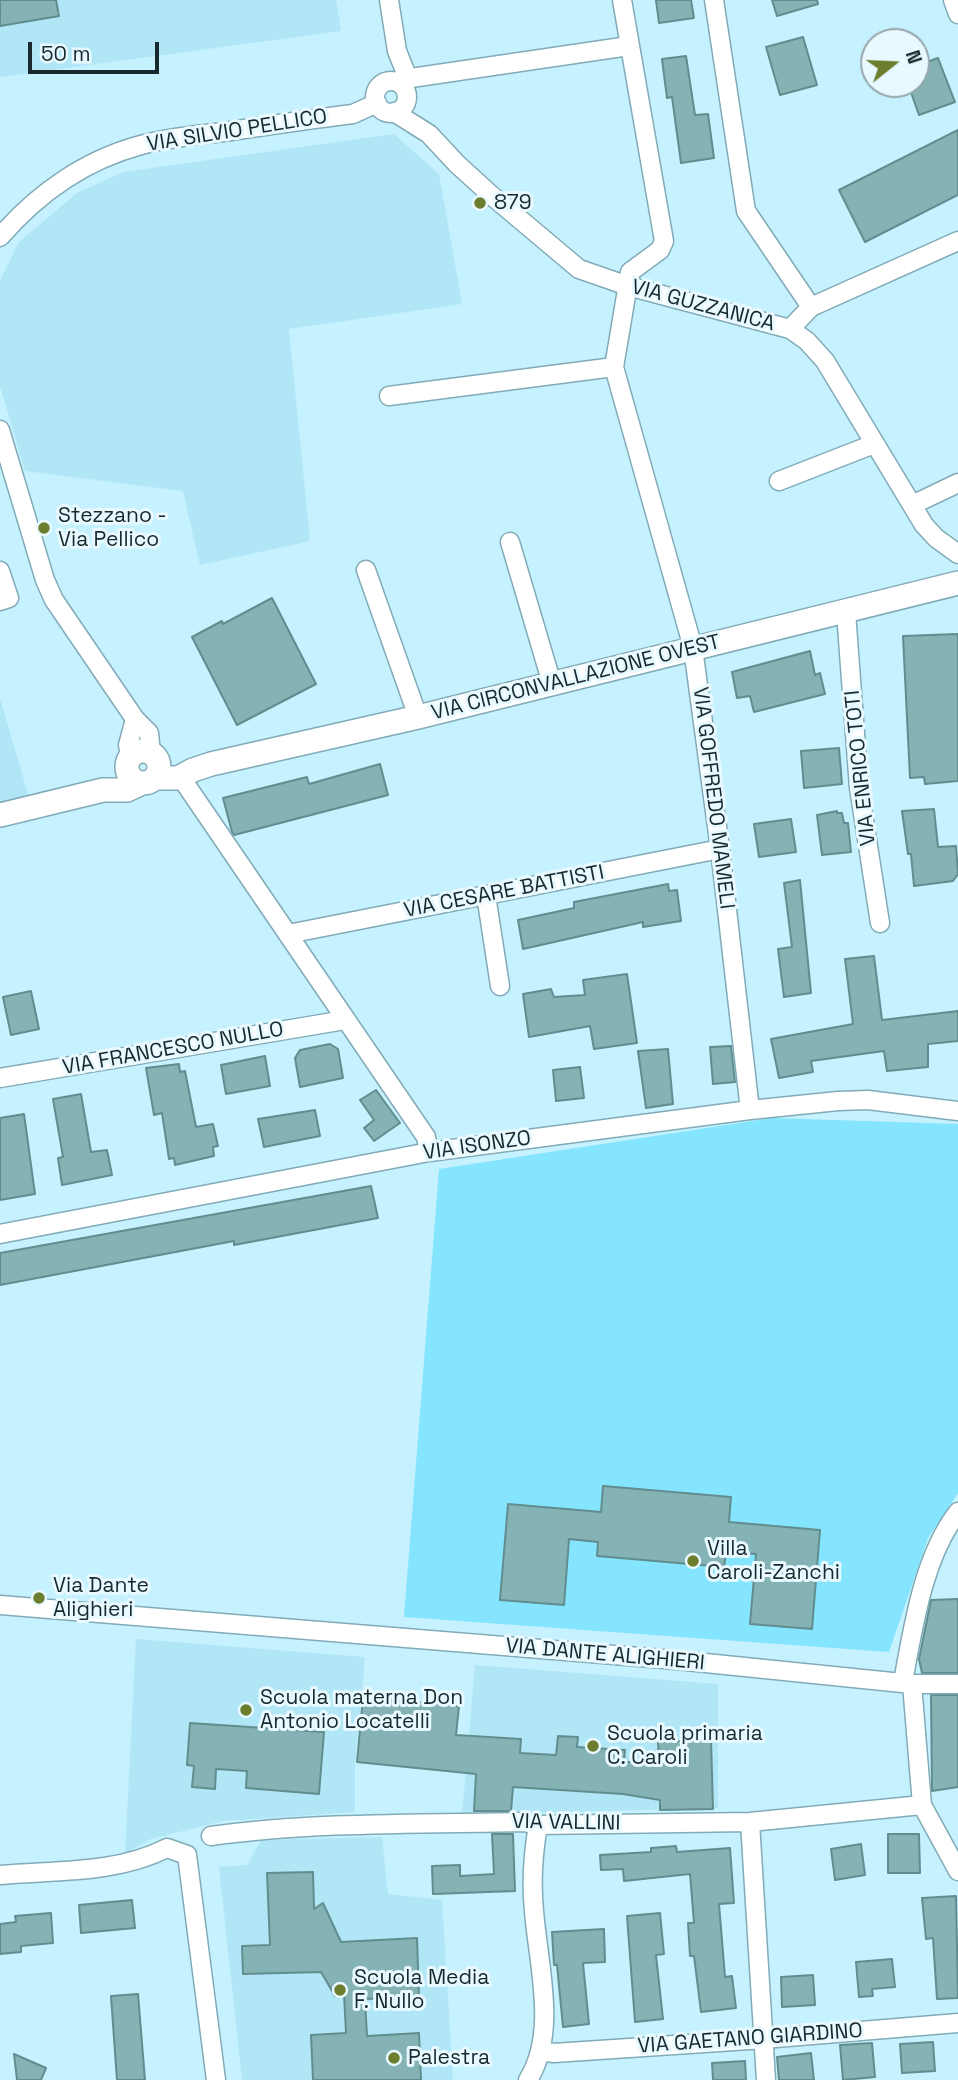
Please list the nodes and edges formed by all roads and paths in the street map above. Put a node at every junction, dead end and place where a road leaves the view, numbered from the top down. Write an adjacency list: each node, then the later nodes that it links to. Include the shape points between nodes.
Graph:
1 (389, 0): 7 (street, VIA GUZZANICA)
2 (622, 0): 6 (street)
3 (714, 0): 15 (street, via 746,211)
4 (953, 0): 5 (street)
5 (958, 14)
6 (629, 46): 8 (street); 14 (street, via 664,241 660,250 629,272)
7 (397, 51): 8 (street, VIA GUZZANICA, via 405,71); 9 (street)
8 (404, 88): 9 (street, via 388,81); 10 (street, via 403,107); 11 (street, VIA GUZZANICA)
9 (378, 94): 10 (street, via 383,110); 12 (street, VIA SILVIO PELLICO, via 352,114 140,145 102,158 43,194)
10 (394, 112): 11 (street, VIA GUZZANICA)
11 (429, 134): 14 (street, VIA GUZZANICA, via 489,193 579,269)
12 (0, 237)
13 (958, 241): 15 (street)
14 (628, 286): 16 (street, VIA GUZZANICA); 17 (street, VIA GOFFREDO MAMELI)
15 (811, 307): 16 (street)
16 (790, 329): 20 (street, VIA GUZZANICA, via 825,361)
17 (614, 367): 18 (street); 31 (street, VIA GOFFREDO MAMELI)
18 (389, 396)
19 (0, 431): 34 (street, via 54,600 149,733)
20 (874, 444): 21 (street); 23 (street, VIA GUZZANICA)
21 (779, 481)
22 (958, 483): 23 (street)
23 (912, 505): 25 (street, VIA GUZZANICA, via 936,538)
24 (510, 542): 32 (street)
25 (958, 554)
26 (366, 570): 33 (street)
27 (0, 571): 29 (street, via 9,598)
28 (958, 583): 30 (street, VIA CIRCONVALLAZIONE OVEST)
29 (0, 601)
30 (846, 612): 31 (street, VIA CIRCONVALLAZIONE OVEST); 39 (street, VIA ENRICO TOTI, via 859,788)
31 (692, 648): 32 (street, VIA CIRCONVALLAZIONE OVEST); 37 (street, VIA GOFFREDO MAMELI)
32 (552, 684): 33 (street, VIA CIRCONVALLAZIONE OVEST)
33 (418, 717): 35 (street, VIA CIRCONVALLAZIONE OVEST)
34 (144, 766): 35 (street, VIA CIRCONVALLAZIONE OVEST); 36 (street, VIA CIRCONVALLAZIONE OVEST, via 127,790 103,790)
35 (186, 773): 40 (street)
36 (0, 816)
37 (720, 849): 38 (street, VIA CESARE BATTISTI); 44 (street, VIA GOFFREDO MAMELI)
38 (486, 895): 40 (street, VIA CESARE BATTISTI); 41 (street)
39 (880, 923)
40 (288, 934): 42 (street)
41 (500, 986)
42 (345, 1020): 43 (street, VIA FRANCESCO NULLO); 46 (street, via 426,1137)
43 (0, 1078)
44 (750, 1110): 45 (street, VIA ISONZO, via 868,1100); 46 (street, VIA ISONZO)
45 (958, 1111)
46 (429, 1152): 47 (street, VIA ISONZO)
47 (0, 1234)
48 (958, 1512): 50 (street, via 947,1526 917,1603)
49 (0, 1605): 50 (street, VIA DANTE ALIGHIERI)
50 (907, 1683): 51 (street, VIA DANTE ALIGHIERI); 52 (street)
51 (958, 1684)
52 (922, 1805): 53 (street, VIA VALLINI); 56 (street)
53 (750, 1822): 54 (street, VIA VALLINI); 59 (street)
54 (538, 1825): 55 (street, VIA VALLINI, via 360,1826); 60 (street, via 532,1867 545,2027)
55 (211, 1836)
56 (958, 1871)
57 (0, 1875): 61 (street, via 121,1865 167,1848 187,1855)
58 (958, 2023): 59 (street, VIA GAETANO GIARDINO)
59 (764, 2039): 60 (street, VIA GAETANO GIARDINO); 63 (street)
60 (541, 2051): 62 (street)
61 (216, 2080)
62 (528, 2080)
63 (766, 2080)

